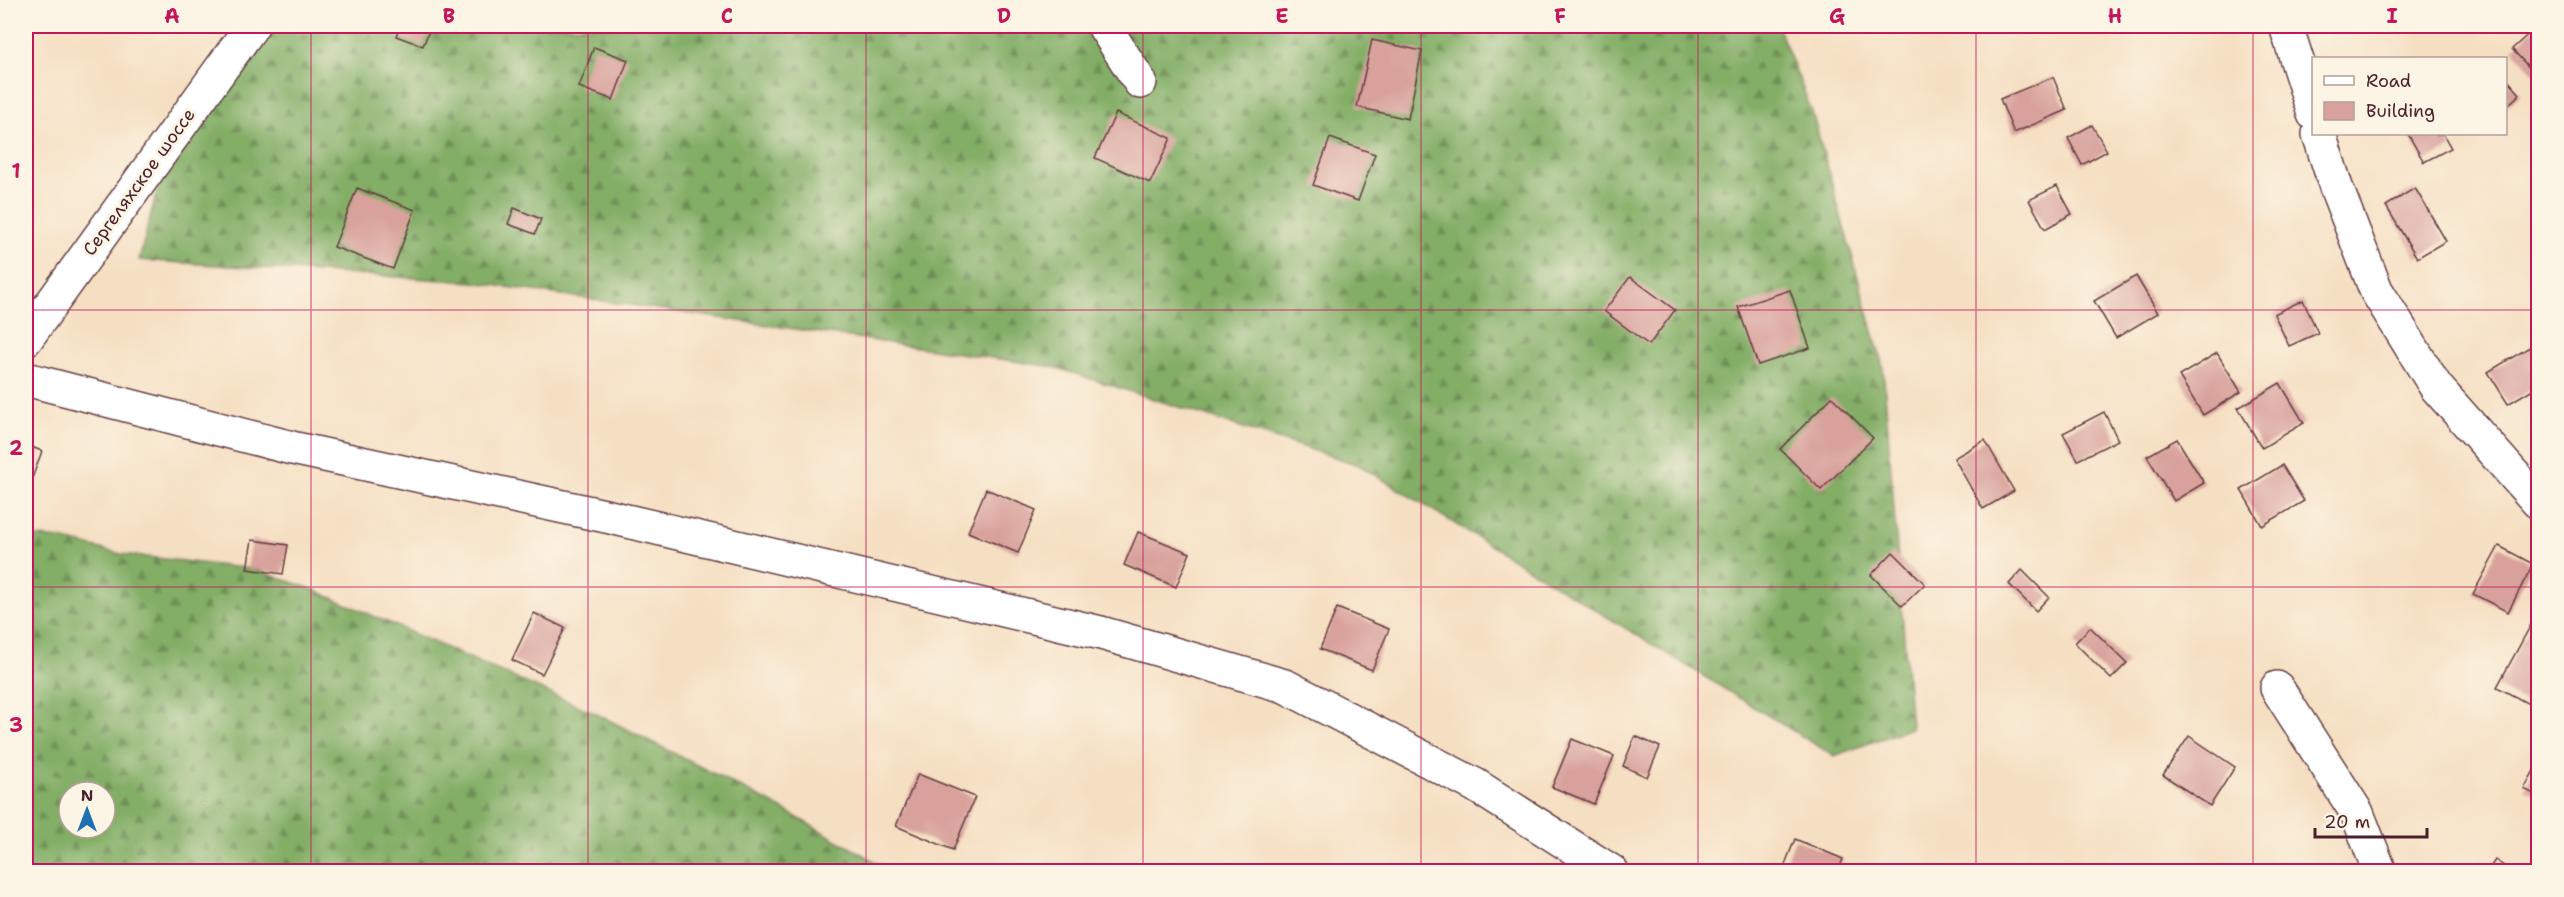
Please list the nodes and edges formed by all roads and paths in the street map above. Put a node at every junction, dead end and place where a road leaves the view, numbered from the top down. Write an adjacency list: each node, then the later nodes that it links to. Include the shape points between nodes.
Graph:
1 (252, 26): 7 (street, Сергеляхское шоссе)
2 (1104, 26): 4 (street)
3 (2286, 26): 5 (street)
4 (1140, 82)
5 (2312, 111)
6 (2319, 135): 9 (street, via 2376,290 2436,387)
7 (26, 339)
8 (26, 379): 11 (street, via 292,448 610,517 1101,633 1285,686 1475,785)
9 (2538, 502)
10 (2277, 688): 12 (street, via 2357,813)
11 (1612, 872)
12 (2380, 872)

